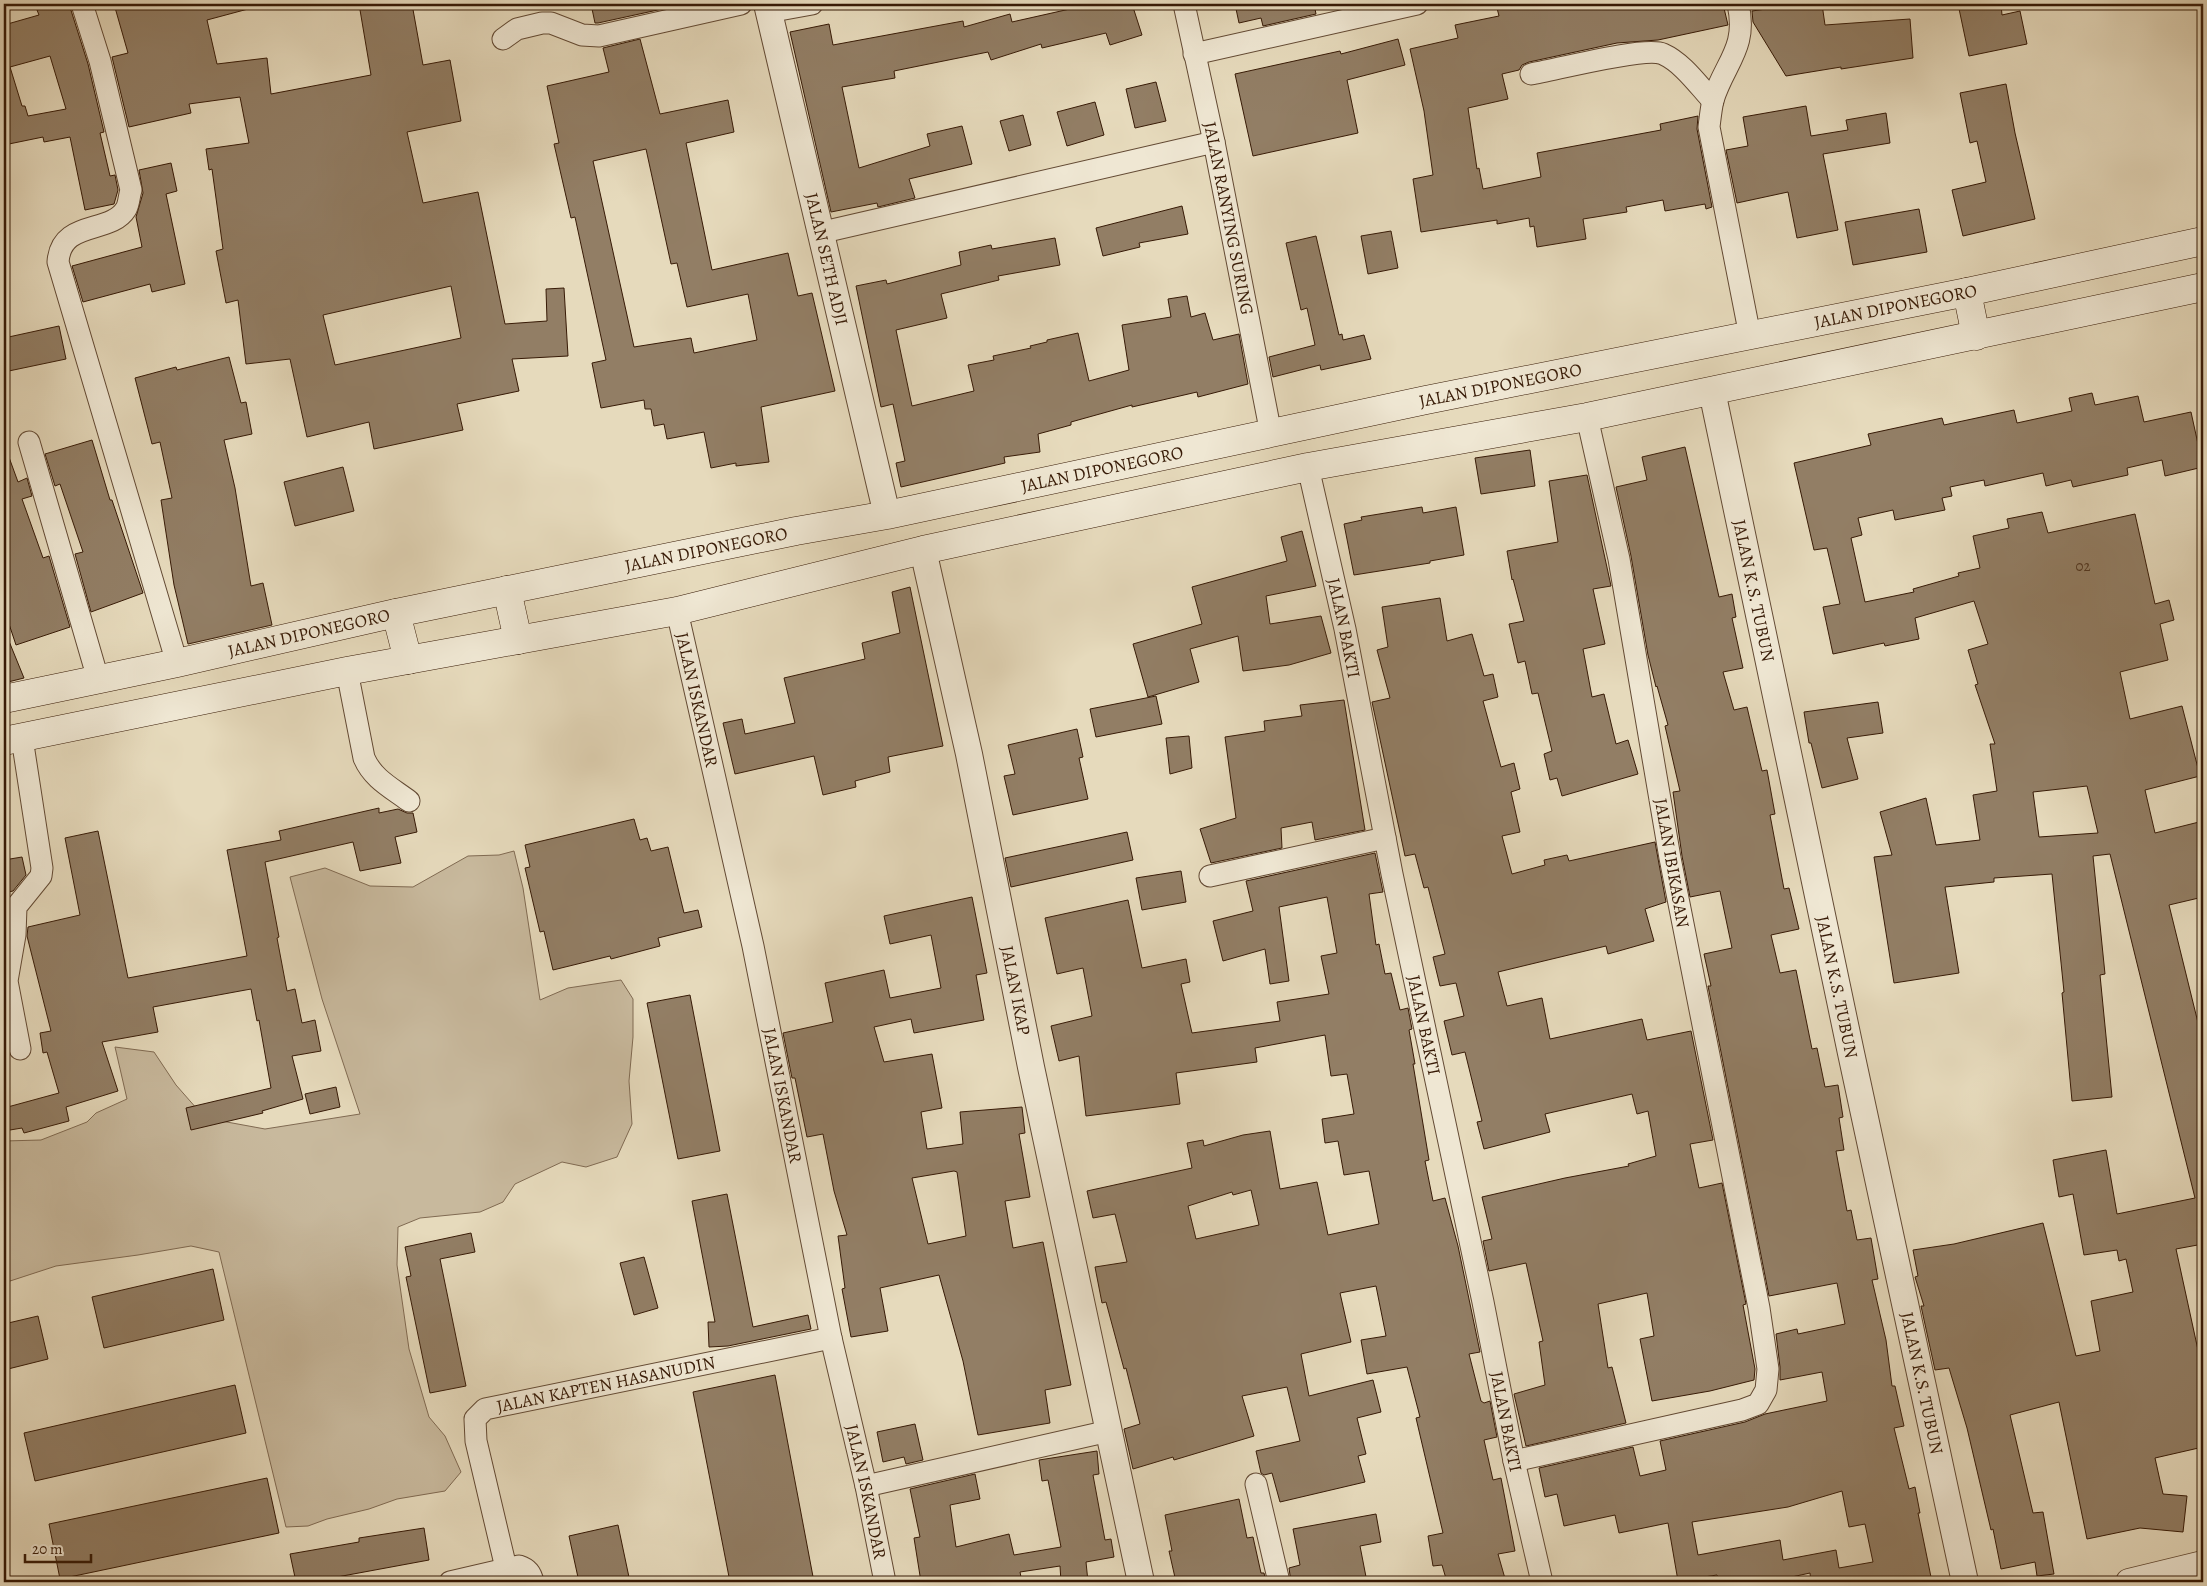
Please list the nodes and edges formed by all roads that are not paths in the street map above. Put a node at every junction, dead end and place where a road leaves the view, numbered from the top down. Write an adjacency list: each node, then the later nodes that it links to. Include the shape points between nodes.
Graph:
1 (82, 4): 31 (street, via 100,61 130,190 127,208 120,216 78,231 61,248 58,262)
2 (742, 4): 8 (street, via 599,36 582,35 551,23 516,29)
3 (812, 4): 7 (street)
4 (1184, 4): 9 (street, JALAN RANYING SURING)
5 (1738, 4): 11 (street, via 1742,34)
6 (1409, 5): 9 (street)
7 (767, 8): 13 (street, JALAN SETH ADJI)
8 (503, 39)
9 (1194, 54): 12 (street, JALAN RANYING SURING)
10 (1531, 74): 11 (street, via 1639,53 1660,53 1681,68)
11 (1713, 101): 17 (street, via 1709,128)
12 (1214, 142): 13 (street); 21 (street, JALAN RANYING SURING)
13 (819, 233): 24 (street, JALAN SETH ADJI)
14 (2203, 241): 16 (main road, JALAN DIPONEGORO)
15 (2203, 287): 18 (main road)
16 (1967, 292): 17 (main road, JALAN DIPONEGORO); 18 (main road)
17 (1750, 336): 21 (main road, JALAN DIPONEGORO)
18 (1976, 336): 19 (main road)
19 (1712, 391): 20 (main road); 53 (street, JALAN K.S. TUBUN)
20 (1587, 416): 23 (main road); 42 (street, JALAN IBIKASAN, via 1618,559 1670,858 1768,1369 1766,1390 1758,1404 1742,1410)
21 (1271, 434): 24 (main road, JALAN DIPONEGORO)
22 (29, 442): 33 (street)
23 (1308, 467): 25 (main road); 37 (street, JALAN BAKTI, via 1345,630)
24 (887, 515): 26 (main road, JALAN DIPONEGORO)
25 (923, 550): 27 (main road); 41 (street, JALAN IKAP, via 969,754 1031,1067)
26 (507, 590): 28 (main road, JALAN DIPONEGORO); 29 (main road)
27 (678, 611): 29 (main road); 40 (street, JALAN ISKANDAR, via 753,946)
28 (396, 613): 30 (main road); 31 (main road, JALAN DIPONEGORO)
29 (518, 640): 30 (main road)
30 (408, 660): 32 (main road)
31 (176, 664): 33 (main road, JALAN DIPONEGORO)
32 (347, 670): 35 (main road); 36 (street, via 369,769)
33 (98, 679): 34 (main road, JALAN DIPONEGORO)
34 (4, 699)
35 (13, 739): 39 (street, via 42,868 41,876 16,907 7,981)
36 (410, 801)
37 (1385, 838): 38 (street); 42 (street, JALAN BAKTI)
38 (1210, 876)
39 (20, 1049)
40 (831, 1338): 44 (street, JALAN ISKANDAR); 46 (street, JALAN KAPTEN HASANUDIN, via 485,1409 474,1419 476,1441)
41 (1109, 1430): 44 (street); 50 (street, JALAN IKAP)
42 (1514, 1462): 52 (street, JALAN BAKTI)
43 (1256, 1484): 51 (street)
44 (866, 1486): 49 (street, JALAN ISKANDAR)
45 (2203, 1564): 54 (street)
46 (506, 1568): 47 (street); 48 (street, via 519,1566 526,1569)
47 (450, 1582)
48 (533, 1582)
49 (885, 1582)
50 (1141, 1582)
51 (1278, 1582)
52 (1542, 1582)
53 (1965, 1582)
54 (2129, 1582)

